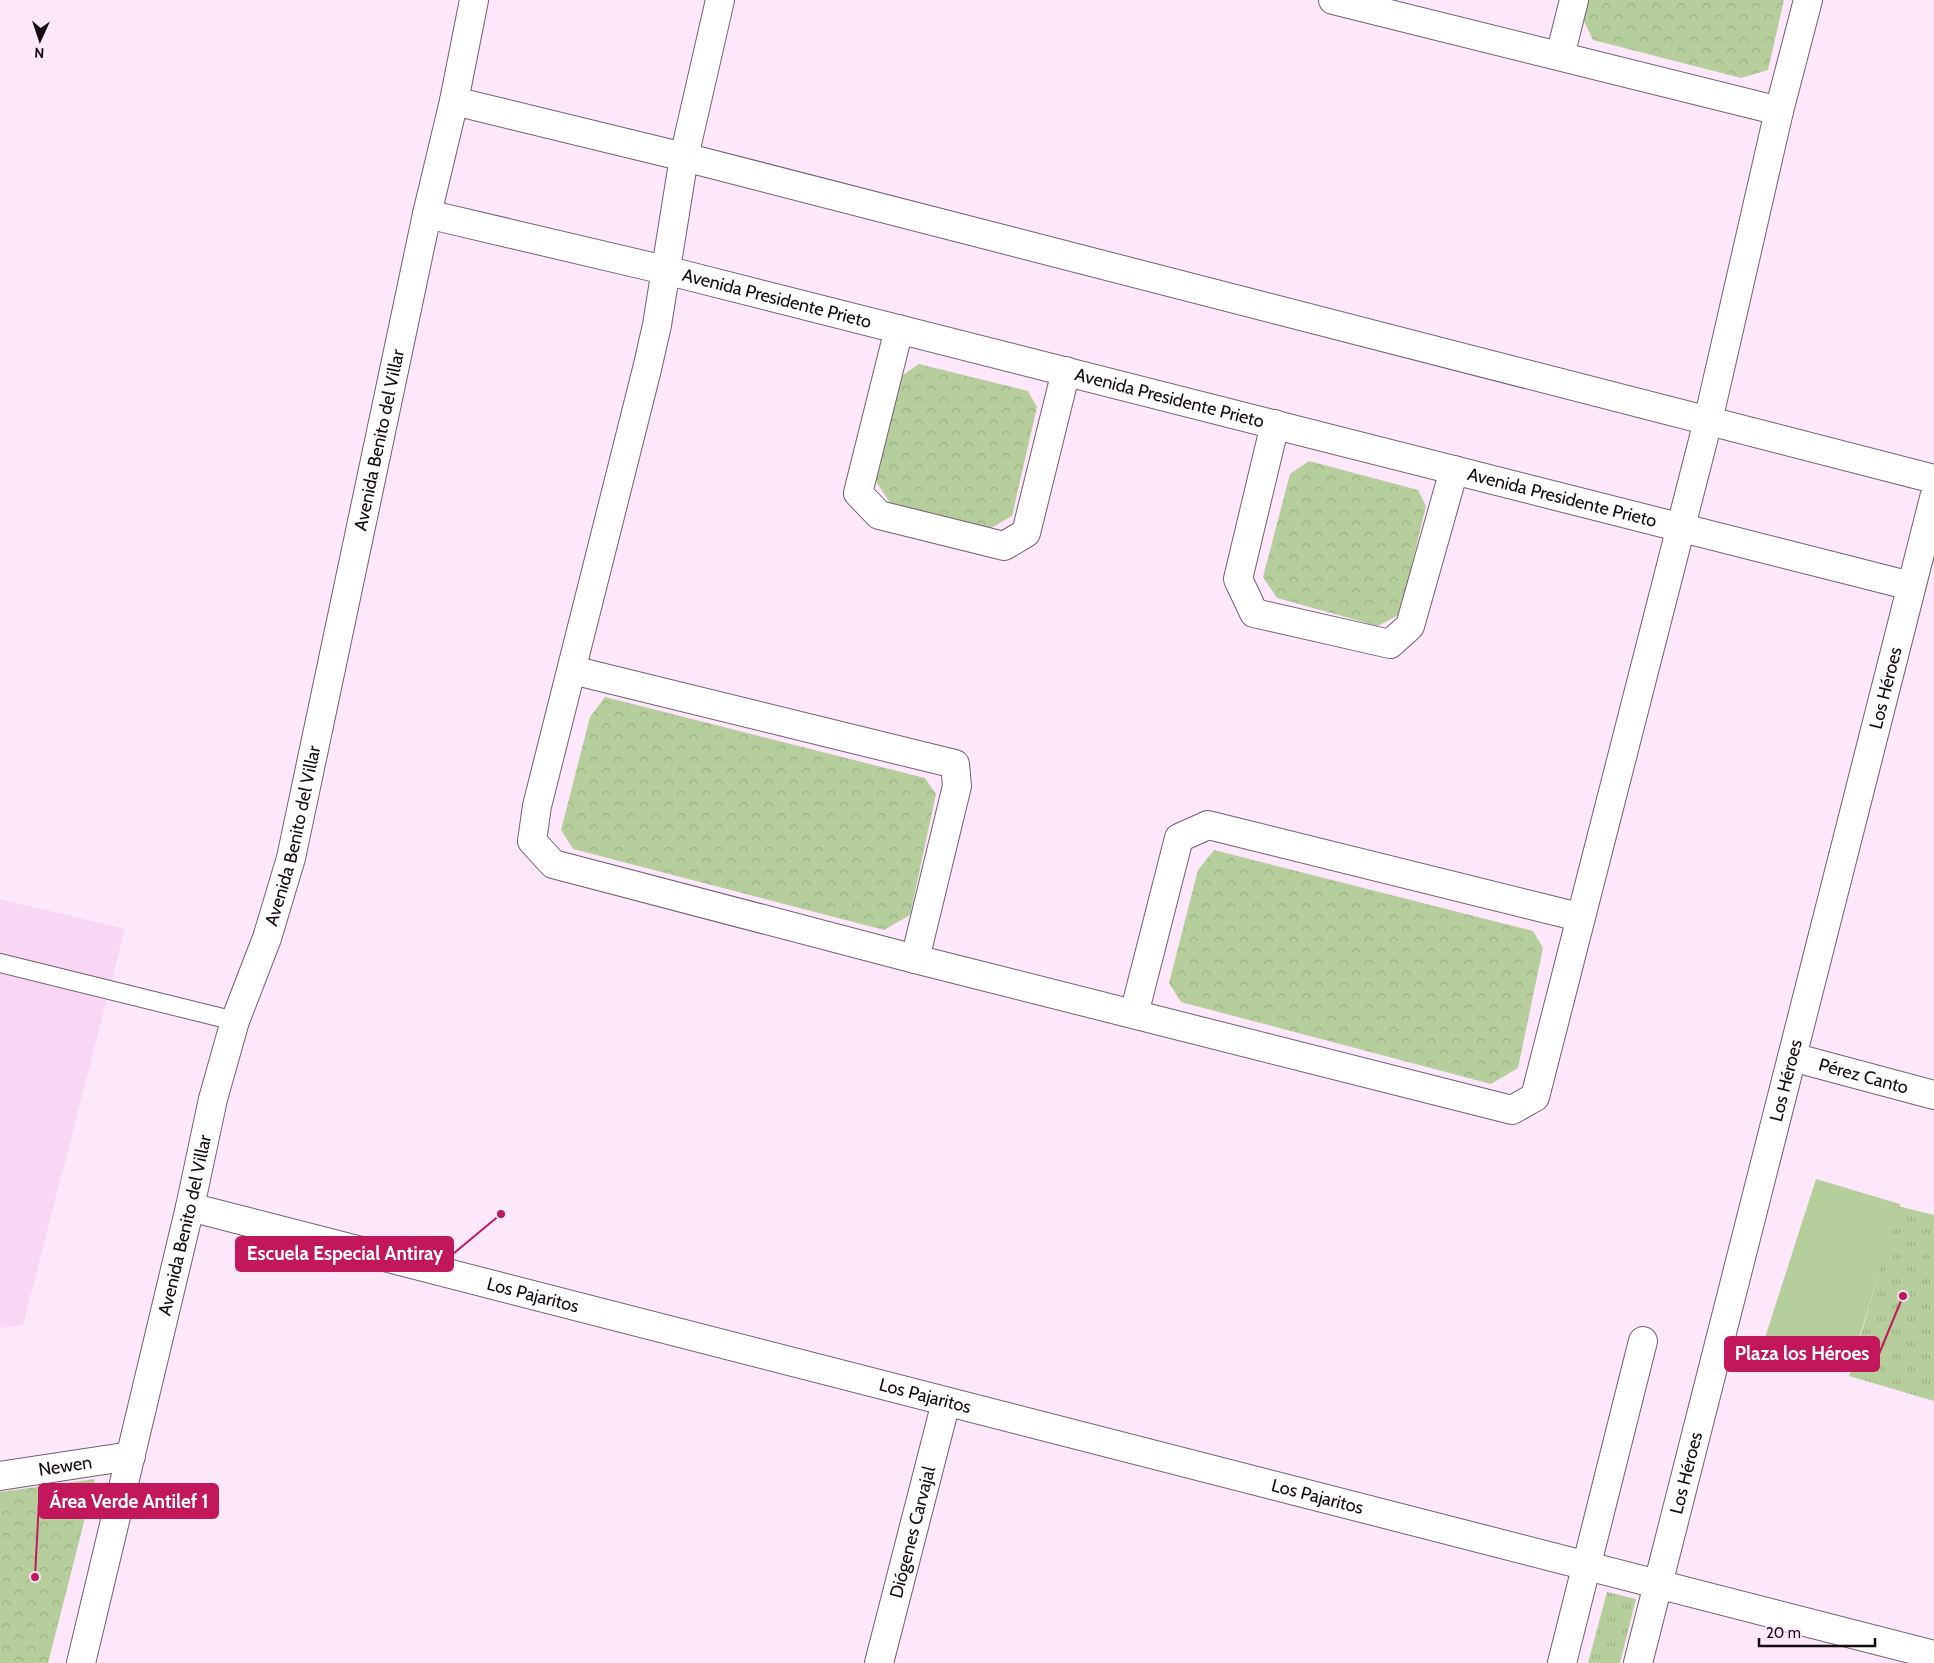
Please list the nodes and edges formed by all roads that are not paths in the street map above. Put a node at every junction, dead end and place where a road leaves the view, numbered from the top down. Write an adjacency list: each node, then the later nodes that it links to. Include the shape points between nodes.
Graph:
1 (474, 0): 7 (street, Avenida Benito del Villar)
2 (720, 0): 9 (street)
3 (1574, 0): 6 (street)
4 (1808, 0): 8 (street)
5 (1340, 1): 6 (street)
6 (1560, 56): 8 (street)
7 (454, 101): 9 (street); 10 (street, Avenida Benito del Villar)
8 (1779, 111): 14 (street)
9 (684, 157): 11 (street); 14 (street)
10 (427, 214): 11 (street, Avenida Presidente Prieto); 26 (street, Avenida Benito del Villar, via 291,858 267,938)
11 (665, 270): 12 (street, Avenida Presidente Prieto); 21 (street, via 647,369)
12 (899, 329): 13 (street, Avenida Presidente Prieto); 13 (street, via 858,493 880,515 1004,546 1026,533)
13 (1066, 371): 15 (street, Avenida Presidente Prieto)
14 (1708, 421): 17 (street); 19 (street)
15 (1275, 424): 16 (street, Avenida Presidente Prieto); 16 (street, via 1238,579 1254,613 1390,644 1410,626)
16 (1454, 470): 19 (street, Avenida Presidente Prieto)
17 (1934, 479)
18 (1934, 498): 20 (street, Los Héroes)
19 (1681, 527): 20 (street, Avenida Presidente Prieto); 22 (street)
20 (1911, 586): 27 (street, Los Héroes)
21 (572, 670): 23 (street, via 532,840 553,864); 23 (street, via 955,764 957,786)
22 (1579, 918): 25 (street, via 1208,825 1178,838); 25 (street, via 1534,1097 1512,1110)
23 (915, 958): 25 (street)
24 (0, 963): 26 (lane)
25 (1134, 1014)
26 (235, 1021): 29 (street, Avenida Benito del Villar, via 213,1099)
27 (1792, 1057): 28 (street, Pérez Canto); 35 (street, Los Héroes)
28 (1934, 1095)
29 (190, 1207): 31 (street, Los Pajaritos); 32 (street, Avenida Benito del Villar)
30 (1643, 1342): 34 (street)
31 (946, 1402): 34 (street, Los Pajaritos); 38 (street, Diógenes Carvajal)
32 (131, 1456): 33 (street, Newen); 37 (street, Avenida Benito del Villar)
33 (0, 1476)
34 (1587, 1566): 35 (street, Los Pajaritos); 39 (street)
35 (1659, 1584): 36 (street, Los Pajaritos); 40 (street, Los Héroes)
36 (1934, 1655)
37 (81, 1663)
38 (879, 1663)
39 (1562, 1663)
40 (1638, 1663)

